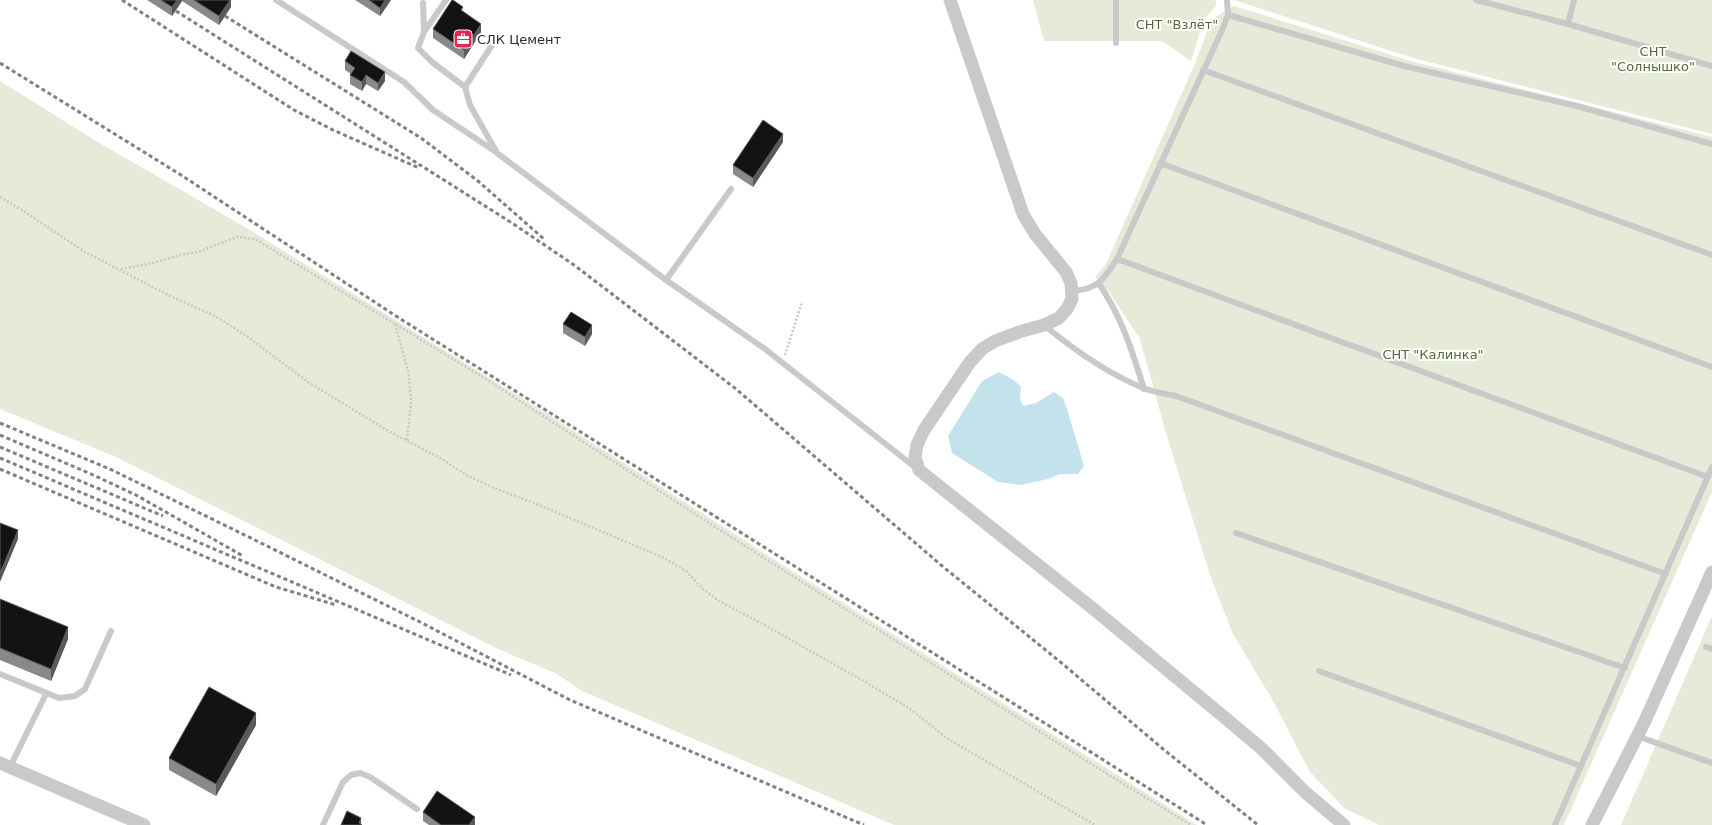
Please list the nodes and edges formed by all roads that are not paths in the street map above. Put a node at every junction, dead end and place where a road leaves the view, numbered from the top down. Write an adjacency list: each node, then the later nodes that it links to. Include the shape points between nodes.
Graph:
1 (276, 0): 18 (lane, via 404,82 433,110)
2 (446, 0): 11 (lane)
3 (950, 0): 25 (street, via 1023,214 1035,234 1066,272)
4 (1116, 0): 13 (lane)
5 (1227, 0): 9 (lane)
6 (1476, 0): 10 (lane)
7 (1574, 0): 10 (lane)
8 (422, 3): 11 (lane)
9 (1228, 15): 15 (lane); 17 (lane, via 1404,66 1577,106)
10 (1568, 24): 14 (lane)
11 (424, 32): 16 (lane, via 418,48)
12 (494, 42): 16 (lane)
13 (1116, 43)
14 (1712, 66)
15 (1203, 70): 19 (lane); 21 (lane)
16 (465, 87): 18 (lane, via 470,105)
17 (1712, 144)
18 (497, 153): 23 (lane)
19 (1160, 163): 22 (lane); 27 (lane)
20 (731, 189): 23 (lane)
21 (1712, 254)
22 (1117, 259): 24 (lane); 31 (lane)
23 (666, 280): 30 (lane, via 782,364)
24 (1099, 284): 25 (lane, via 1085,290); 28 (lane, via 1112,303 1128,339)
25 (1072, 291): 26 (street, via 1072,299 1067,309 1059,318)
26 (1044, 325): 28 (lane, via 1074,349); 30 (street, via 995,340 970,362 924,430 915,457)
27 (1712, 367)
28 (1144, 389): 34 (lane, via 1176,396)
29 (1712, 467): 31 (lane)
30 (919, 470): 49 (street, via 1218,712)
31 (1708, 477): 34 (lane)
32 (1236, 533): 38 (lane)
33 (1712, 572): 42 (street)
34 (1666, 574): 38 (lane)
35 (111, 631): 41 (lane, via 85,689 75,696 59,698)
36 (1706, 646): 37 (lane)
37 (1712, 649)
38 (1624, 668): 45 (lane)
39 (1319, 671): 45 (lane)
40 (0, 674): 41 (lane)
41 (46, 694): 44 (lane)
42 (1637, 736): 43 (lane); 51 (street)
43 (1712, 763)
44 (5, 765): 47 (street)
45 (1581, 766): 50 (lane)
46 (417, 809): 48 (lane, via 360,773 351,775 343,782)
47 (144, 825)
48 (323, 825)
49 (1344, 825)
50 (1555, 825)
51 (1592, 825)

